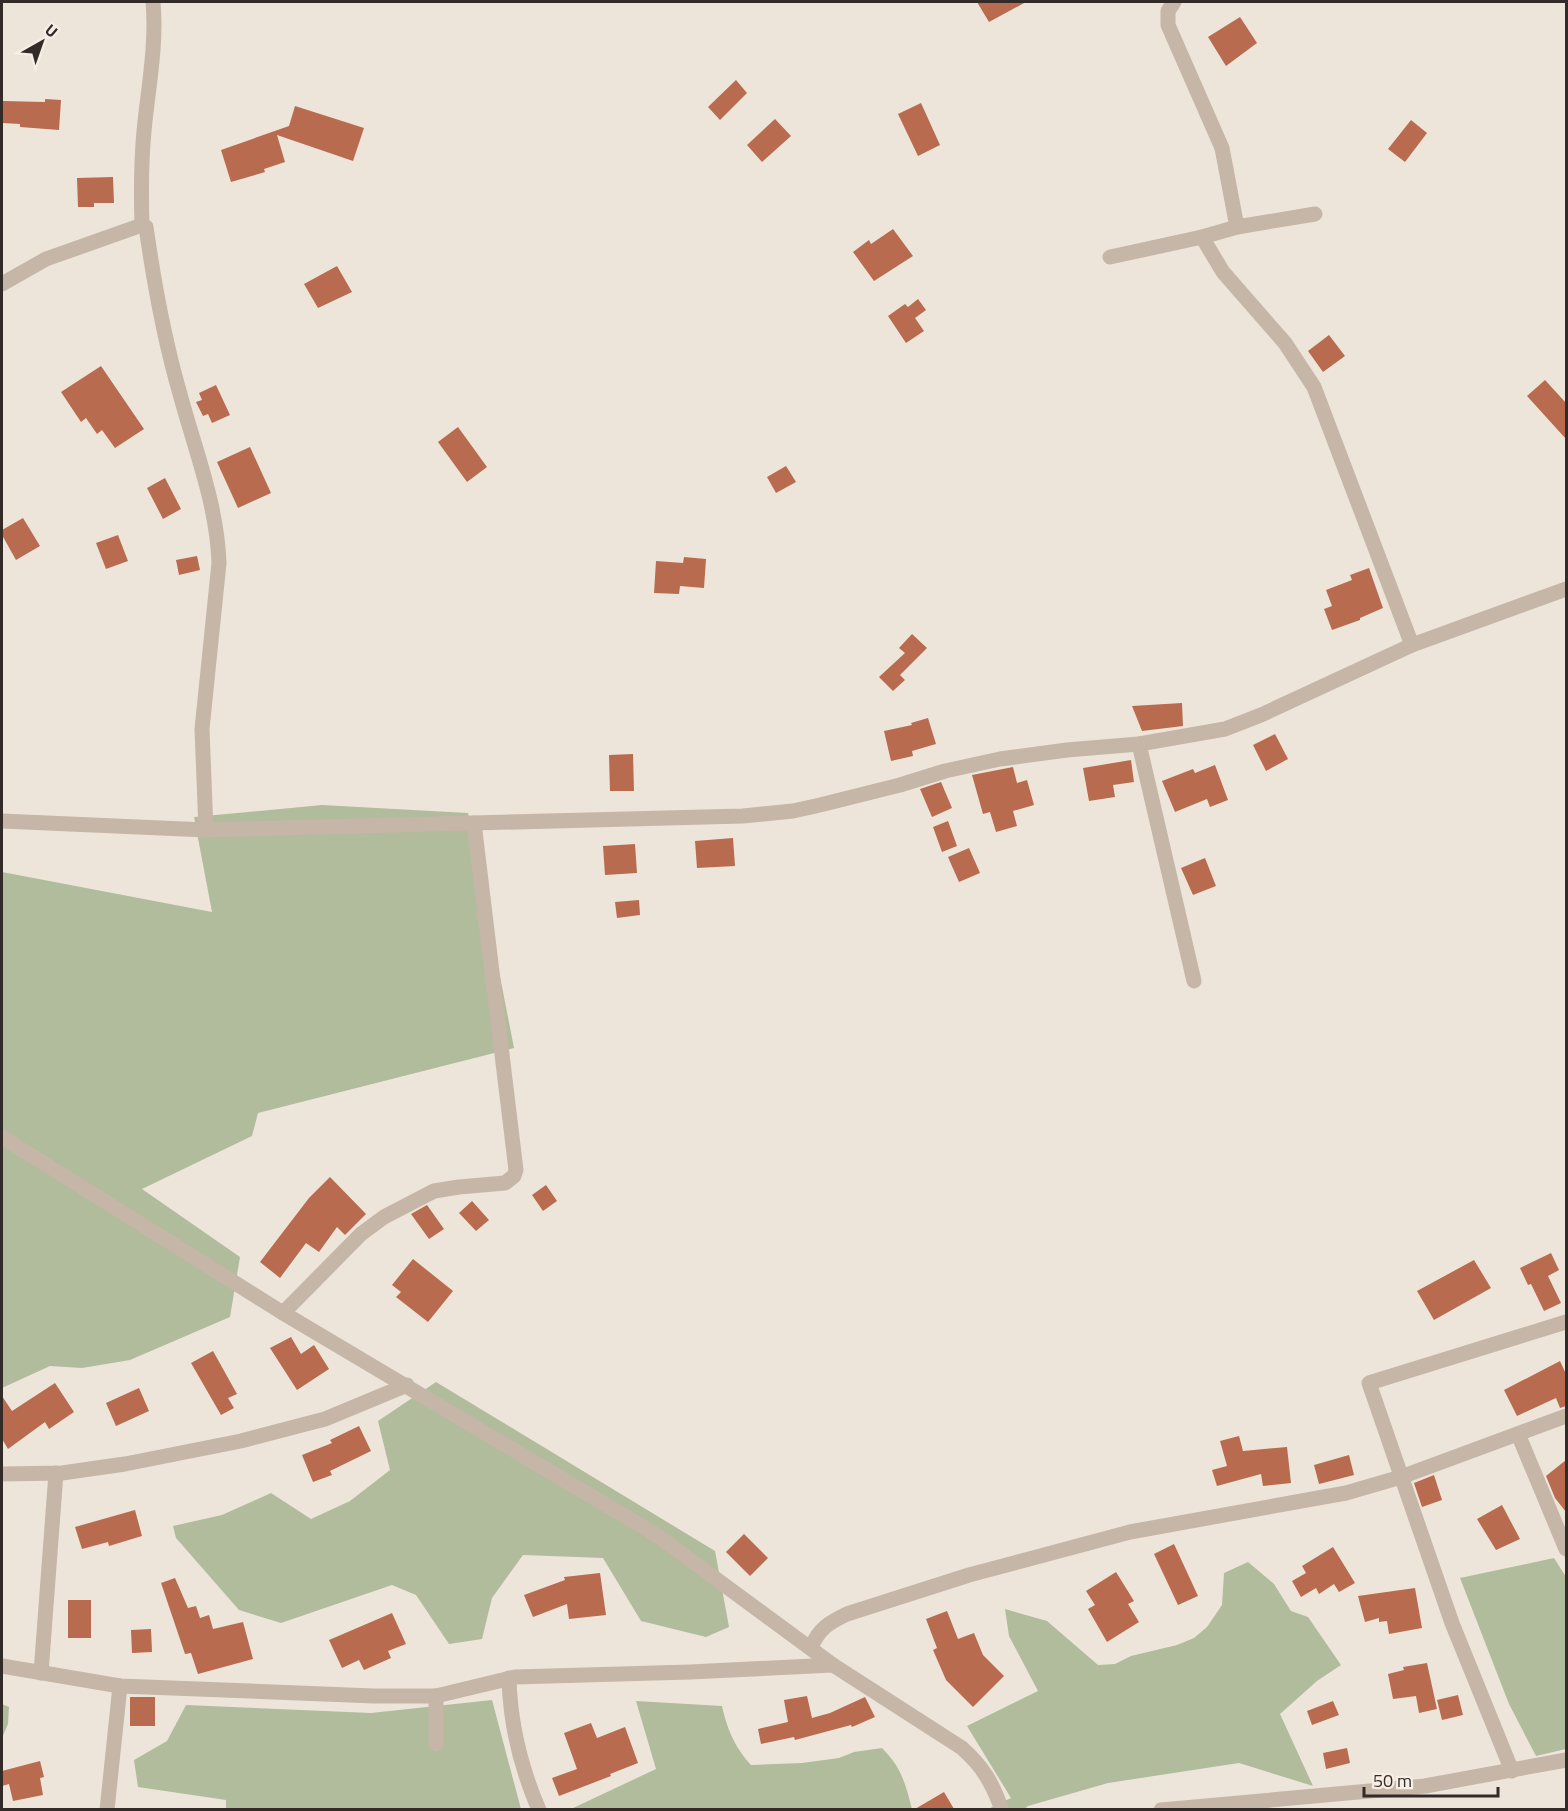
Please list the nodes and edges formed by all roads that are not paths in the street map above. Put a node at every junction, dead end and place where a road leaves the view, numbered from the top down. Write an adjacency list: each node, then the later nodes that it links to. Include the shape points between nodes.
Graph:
1 (153, 2): 4 (street, via 141,175)
2 (1173, 2): 5 (street, via 1168,25 1222,148)
3 (1315, 214): 5 (street)
4 (142, 225): 8 (street, via 46,259); 14 (street, via 146,227 156,296 207,484 218,543 202,729)
5 (1237, 227): 6 (street)
6 (1202, 237): 7 (street); 10 (street, via 1223,272 1285,343 1314,387)
7 (1110, 257)
8 (2, 284)
9 (1566, 590): 10 (street)
10 (1412, 645): 11 (street, via 1241,724)
11 (1139, 744): 13 (street, via 1000,759 820,806 782,812); 15 (street)
12 (2, 821): 14 (street)
13 (474, 823): 14 (street); 17 (street, via 514,1176 505,1183 434,1191 384,1217 361,1234)
14 (206, 830)
15 (1194, 981)
16 (2, 1137): 17 (street)
17 (283, 1313): 19 (street)
18 (1566, 1322): 24 (street, via 1370,1383)
19 (407, 1385): 22 (street, via 325,1419 241,1441); 26 (street, via 655,1534)
20 (1566, 1416): 21 (street)
21 (1518, 1434): 24 (street); 25 (street)
22 (56, 1473): 23 (street); 29 (street)
23 (2, 1474)
24 (1401, 1477): 26 (street, via 1346,1493 1130,1532 969,1575 847,1614 828,1623); 35 (street, via 1452,1623)
25 (1566, 1549)
26 (811, 1648): 27 (street)
27 (833, 1665): 30 (street); 38 (street, via 962,1748 989,1778)
28 (2, 1666): 29 (street)
29 (41, 1673): 31 (street)
30 (509, 1678): 32 (street); 37 (street, via 519,1752)
31 (120, 1686): 32 (street); 36 (street)
32 (436, 1696): 33 (street)
33 (436, 1744)
34 (1566, 1760): 35 (street)
35 (1512, 1772): 39 (street, via 1425,1786)
36 (107, 1809)
37 (538, 1809)
38 (1002, 1809)
39 (1161, 1809)

